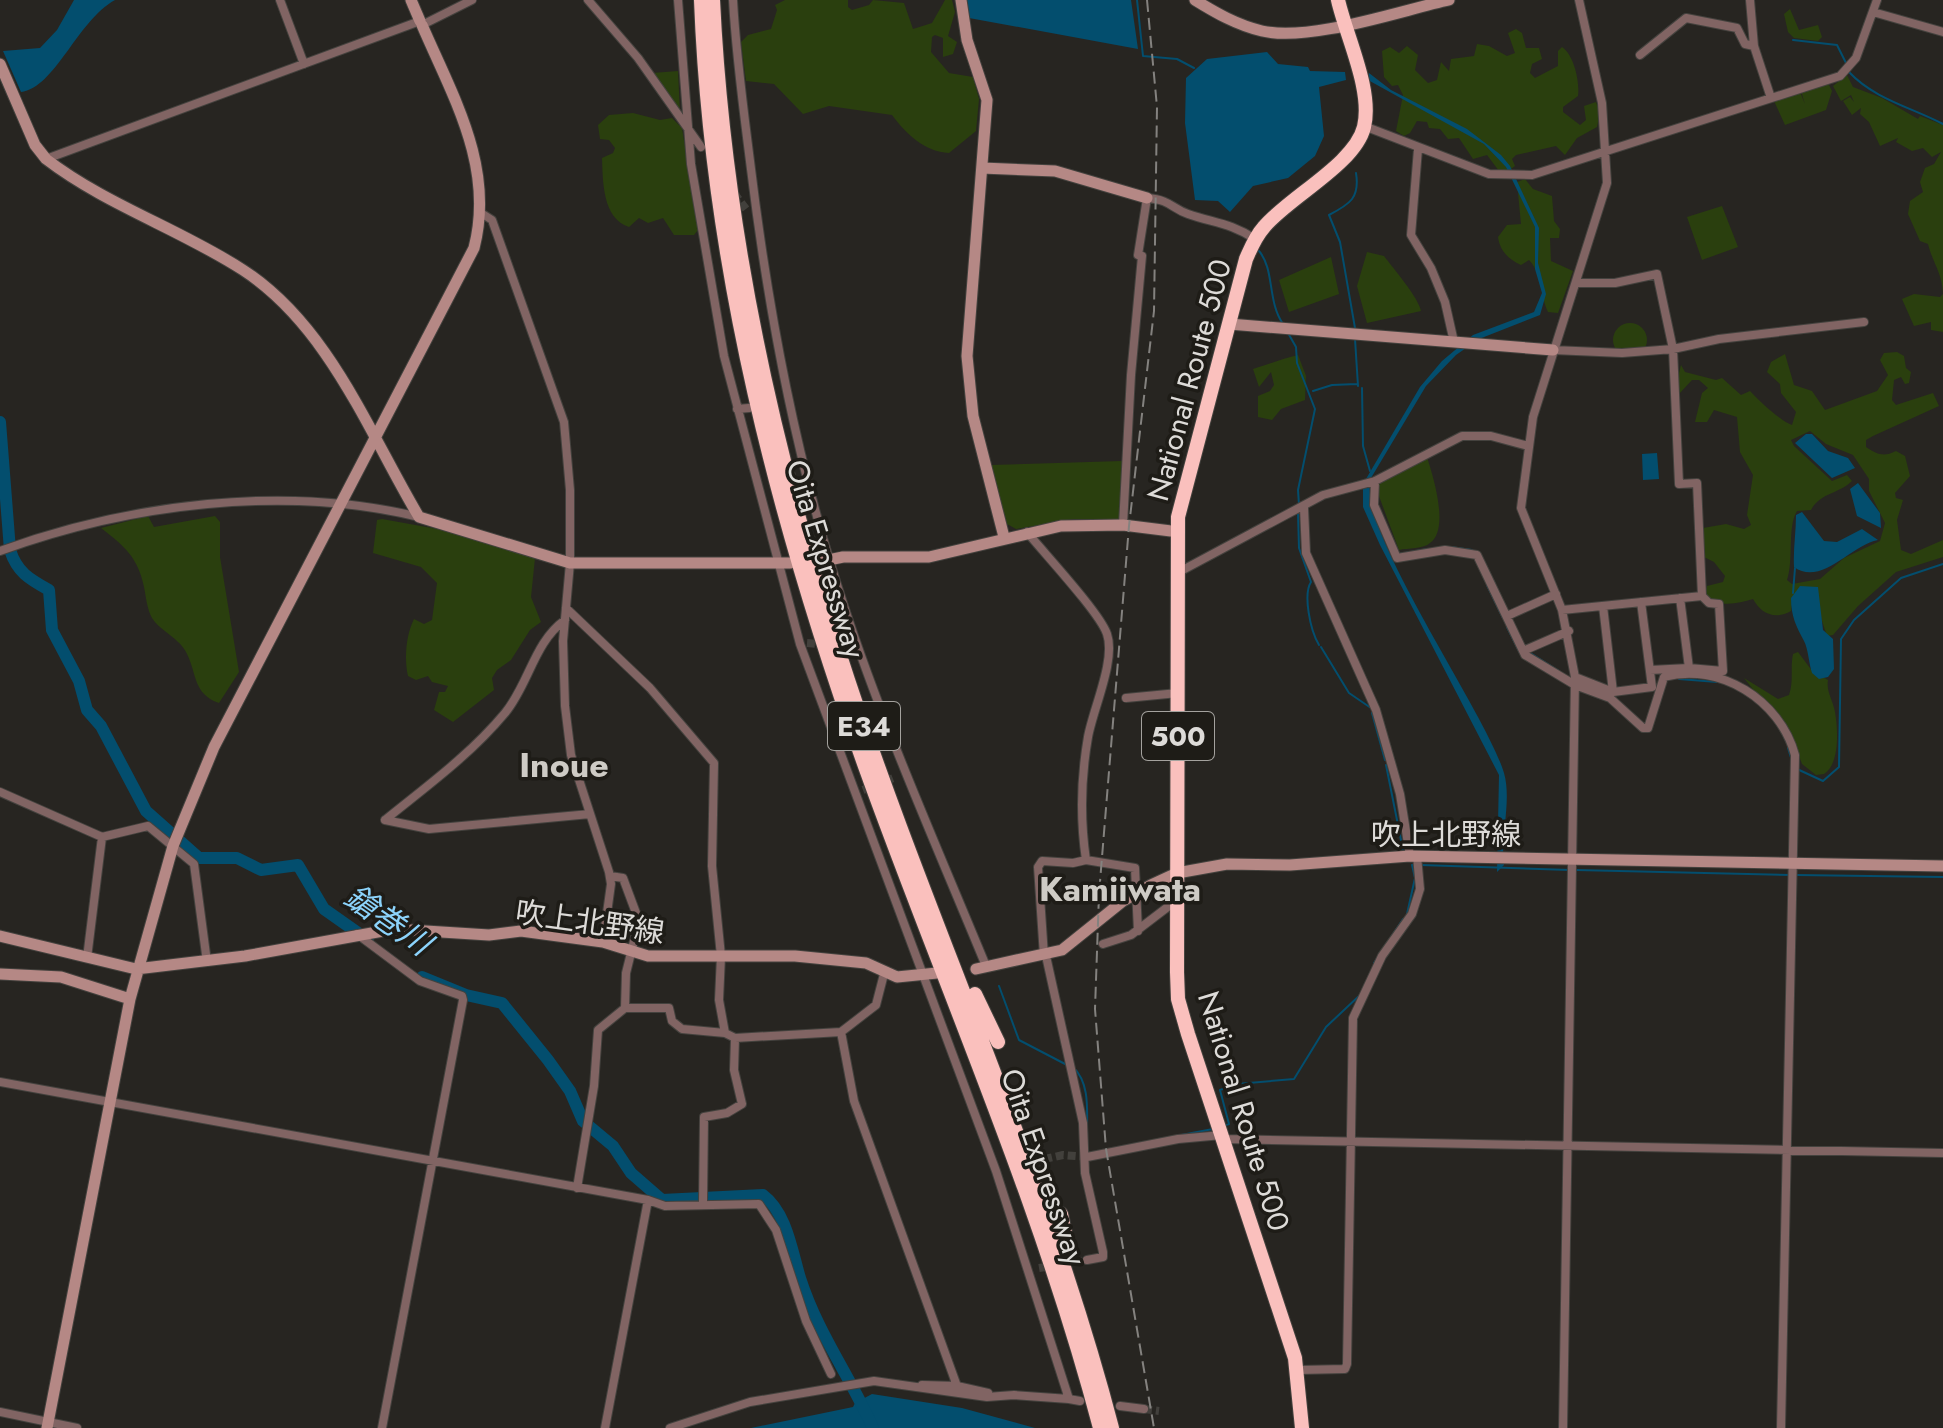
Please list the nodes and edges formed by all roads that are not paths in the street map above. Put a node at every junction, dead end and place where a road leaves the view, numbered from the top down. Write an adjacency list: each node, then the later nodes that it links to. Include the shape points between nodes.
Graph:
1 (280, 0): 24 (street)
2 (411, 0): 18 (street)
3 (472, 0): 18 (street)
4 (588, 0): 27 (street, via 638,58)
5 (678, 0): 27 (street)
6 (701, 0): 147 (highway, Oita Expressway / E34, via 725,235 775,482 843,702 1022,1179)
7 (713, 0): 87 (highway, Oita Expressway / E34, via 732,204 761,370 813,573)
8 (733, 0): 36 (street)
9 (961, 0): 32 (street, via 967,40 986,91)
10 (1195, 0): 19 (street, via 1265,32)
11 (1338, 0): 19 (highway)
12 (1449, 0): 16 (street)
13 (1579, 0): 30 (street, via 1600,91)
14 (1750, 0): 21 (street)
15 (1877, 0): 17 (street)
16 (1410, 4): 19 (street)
17 (1873, 12): 20 (street); 25 (street, via 1846,71)
18 (421, 23): 24 (street); 35 (street, via 475,150)
19 (1343, 25): 26 (highway, via 1360,75)
20 (1943, 32)
21 (1754, 46): 22 (street, via 1745,44 1737,28 1686,18); 25 (street)
22 (1640, 55)
23 (0, 64): 31 (street)
24 (304, 64): 31 (street)
25 (1771, 98): 30 (street)
26 (1364, 126): 29 (street); 37 (highway, National Route 500 / 500, via 1349,152)
27 (689, 131): 28 (street); 47 (street, via 712,290)
28 (701, 147)
29 (1418, 149): 30 (street, via 1489,174 1522,176); 41 (street, via 1411,235 1445,302)
30 (1606, 149): 38 (street, via 1607,183)
31 (46, 159): 48 (street, via 253,277 325,353)
32 (982, 168): 33 (street, via 1055,171); 57 (street, via 968,386)
33 (1147, 198): 37 (street, via 1233,225); 54 (street, via 1138,255 1142,256)
34 (746, 209): 36 (street)
35 (481, 213): 48 (street, via 463,275); 60 (street, via 492,220 564,422)
36 (757, 218): 44 (street)
37 (1255, 239): 40 (highway, National Route 500 / 500)
38 (1576, 283): 42 (street, via 1615,283 1657,274); 43 (street)
39 (1864, 322): 42 (street)
40 (1229, 324): 41 (street); 56 (highway, National Route 500 / 500, via 1182,495)
41 (1454, 342): 43 (street)
42 (1673, 349): 43 (street); 64 (street, via 1679,484 1697,483)
43 (1553, 350): 49 (street)
44 (790, 405): 45 (street); 59 (street)
45 (777, 406)
46 (749, 408): 47 (street)
47 (737, 409): 61 (street)
48 (376, 440): 51 (street); 53 (street)
49 (1528, 446): 50 (street, via 1491,436 1462,436); 63 (street, via 1522,516)
50 (1375, 481): 52 (street, via 1338,489); 70 (street, via 1374,505 1397,558 1445,550 1477,555)
51 (342, 504): 53 (street); 58 (street, via 148,510); 86 (street, via 214,747)
52 (1304, 508): 62 (street); 88 (street, via 1306,553 1376,710)
53 (419, 517): 60 (street)
54 (1123, 525): 55 (street); 56 (street)
55 (1027, 532): 57 (street); 90 (street, via 1103,625 1108,639 1086,752 1081,819)
56 (1179, 532): 62 (highway, National Route 500 / 500)
57 (1004, 537): 59 (street, via 929,557)
58 (7, 549)
59 (825, 561): 81 (street)
60 (570, 563): 61 (street); 68 (street)
61 (784, 563): 112 (street, via 828,728 860,791)
62 (1179, 572): 79 (highway, National Route 500 / 500)
63 (1556, 594): 69 (street); 70 (street)
64 (1702, 596): 65 (street); 74 (street, via 1703,601 1719,604 1723,671)
65 (1680, 598): 66 (street); 74 (street)
66 (1641, 602): 67 (street); 75 (street)
67 (1603, 606): 69 (street); 78 (street)
68 (566, 608): 71 (street); 103 (street, via 650,688 714,763 712,866)
69 (1562, 610): 72 (street)
70 (1507, 616): 73 (street)
71 (565, 620): 84 (street, via 562,673 569,740); 84 (street, via 547,635 508,710 453,767 385,820 429,829)
72 (1569, 631): 73 (street); 76 (street)
73 (1523, 651): 76 (street)
74 (1689, 668): 75 (street)
75 (1650, 670): 77 (street)
76 (1575, 681): 77 (street, via 1610,698 1643,728 1648,728); 78 (street); 89 (street)
77 (1654, 690): 78 (street); 91 (street, via 1668,676 1727,680 1751,693 1784,729 1795,755)
78 (1613, 692)
79 (1179, 693): 80 (street); 93 (highway, National Route 500 / 500)
80 (1126, 698)
81 (907, 773): 82 (street); 107 (street)
82 (896, 777)
83 (0, 792): 85 (street)
84 (590, 814): 94 (street)
85 (102, 837): 86 (street, via 148,826); 105 (street)
86 (174, 844): 106 (street, via 194,864); 108 (street)
87 (912, 855): 118 (highway); 137 (highway, Oita Expressway / E34, via 1034,1174)
88 (1414, 856): 89 (street, 吹上北野線); 93 (street, 吹上北野線, via 1227,864); 122 (street, via 1420,889 1412,914 1382,956 1353,1018)
89 (1573, 859): 91 (street, 吹上北野線); 123 (street)
90 (1086, 860): 95 (street, via 1135,868); 104 (street, via 1040,862 1038,900)
91 (1790, 864): 92 (street, 吹上北野線); 124 (street)
92 (1943, 866)
93 (1177, 873): 95 (street, 吹上北野線); 121 (highway, National Route 500 / 500, via 1178,999)
94 (610, 876): 100 (street); 102 (street, via 623,878 638,912)
95 (1136, 894): 97 (street); 104 (street, 吹上北野線, via 1062,950)
96 (1169, 906): 97 (street)
97 (1138, 931): 101 (street)
98 (357, 934): 100 (street, 吹上北野線, via 394,929 489,935 521,931); 106 (street, 吹上北野線); 127 (street, via 420,981 462,996)
99 (0, 936): 105 (street, 吹上北野線)
100 (603, 942): 102 (street, 吹上北野線)
101 (1103, 944)
102 (630, 954): 103 (street, 吹上北野線); 114 (street)
103 (721, 956): 111 (street, 吹上北野線, via 821,958 866,963); 116 (street, via 719,1000)
104 (1045, 956): 107 (street, 吹上北野線); 134 (street, via 1083,1123 1085,1173 1103,1252 1103,1257)
105 (87, 958): 108 (street, 吹上北野線)
106 (207, 962): 108 (street, 吹上北野線)
107 (981, 968)
108 (136, 969): 113 (street)
109 (937, 973): 112 (street, 吹上北野線)
110 (0, 974): 113 (street, via 61,977)
111 (884, 974): 112 (street, 吹上北野線); 115 (street, via 876,1005)
112 (924, 976): 129 (street)
113 (130, 999): 120 (street)
114 (625, 1008): 116 (street, via 669,1008 672,1021 682,1029); 130 (street, via 598,1030)
115 (841, 1032): 117 (street); 138 (street, via 854,1101)
116 (725, 1033): 117 (street)
117 (735, 1038): 132 (street, via 734,1070 742,1104 704,1117)
118 (998, 1042)
119 (0, 1082): 120 (street)
120 (108, 1102): 127 (street); 146 (street)
121 (1223, 1137): 122 (street); 126 (street, via 1178,1139); 135 (highway, National Route 500 / 500)
122 (1350, 1141): 123 (street); 135 (street, via 1347,1364 1345,1369)
123 (1568, 1146): 124 (street); 153 (street)
124 (1787, 1149): 125 (street); 154 (street)
125 (1943, 1153)
126 (1087, 1157)
127 (430, 1161): 130 (street); 149 (street)
128 (1009, 1167): 129 (street)
129 (996, 1171): 141 (street, via 1034,1269)
130 (577, 1188): 131 (street)
131 (648, 1200): 132 (street, via 665,1206); 150 (street)
132 (703, 1203): 136 (street, via 759,1204 764,1209)
133 (1061, 1214): 137 (highway)
134 (1087, 1260)
135 (1298, 1370): 152 (highway, National Route 500 / 500)
136 (831, 1374)
137 (1098, 1376): 147 (highway, Oita Expressway / E34)
138 (957, 1386): 139 (street); 140 (street)
139 (914, 1387): 140 (street); 151 (street, via 874,1381 784,1395)
140 (1000, 1396): 141 (street)
141 (1069, 1399): 142 (street)
142 (1080, 1401)
143 (1120, 1406): 144 (street)
144 (1144, 1409)
145 (0, 1412): 146 (street)
146 (47, 1425): 148 (street)
147 (1106, 1427)
148 (77, 1428)
149 (382, 1428)
150 (605, 1428)
151 (670, 1428)
152 (1302, 1428)
153 (1563, 1428)
154 (1781, 1428)

